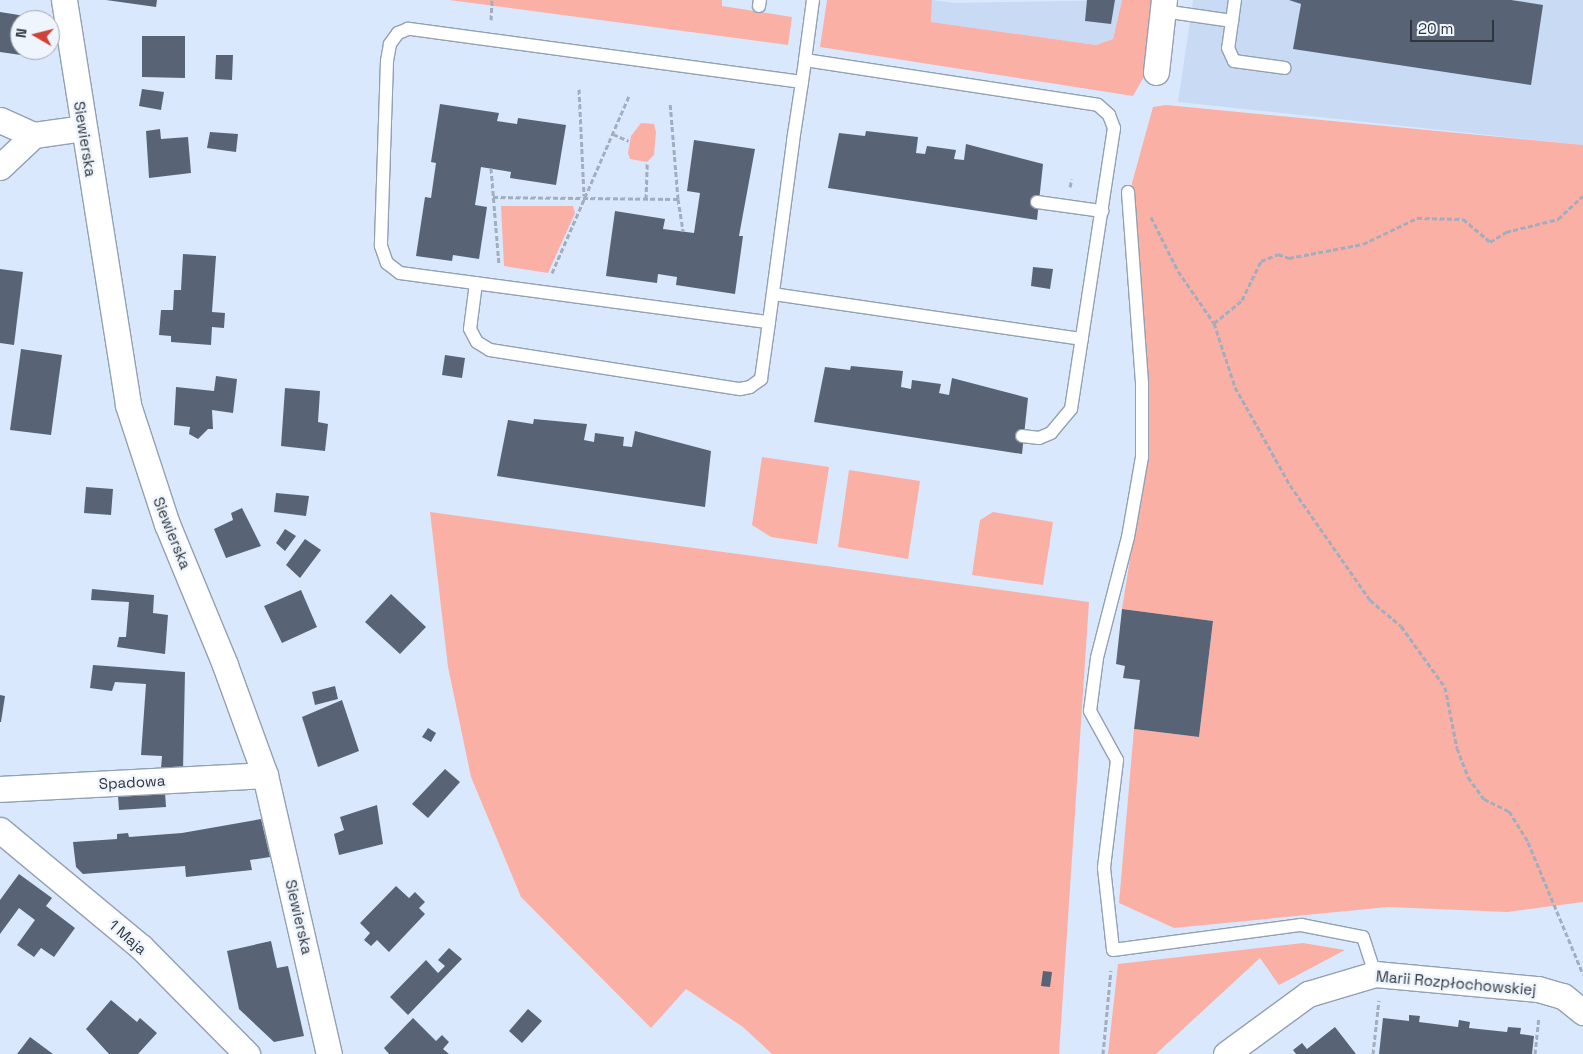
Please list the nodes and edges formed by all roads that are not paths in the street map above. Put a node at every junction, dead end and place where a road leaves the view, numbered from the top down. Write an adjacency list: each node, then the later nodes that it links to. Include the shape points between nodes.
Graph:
1 (64, 0): 11 (street, Siewierska)
2 (813, 0): 6 (lane)
3 (1235, 0): 5 (lane)
4 (1163, 6): 5 (lane); 8 (street)
5 (1232, 21): 7 (lane, via 1228,48 1234,61)
6 (805, 60): 9 (lane); 16 (lane, via 1098,105 1109,115 1114,128)
7 (1285, 68)
8 (1156, 72)
9 (802, 82): 17 (lane, via 423,29 398,33 387,61 381,246 387,263 400,273); 18 (lane)
10 (0, 120): 12 (street)
11 (83, 128): 12 (street); 22 (street, Siewierska, via 128,405 164,515 226,665)
12 (34, 135): 13 (street)
13 (0, 167)
14 (1128, 192): 25 (lane, via 1142,383 1142,457 1128,537 1097,658 1090,711 1117,760 1104,868 1112,950 1301,925 1363,937)
15 (1037, 202): 16 (lane)
16 (1102, 211): 20 (lane)
17 (476, 283): 19 (lane); 19 (lane, via 470,329 477,342 490,350 740,389 750,387 760,379)
18 (772, 294): 19 (lane); 20 (lane)
19 (768, 322)
20 (1082, 339): 21 (lane, via 1067,418 1043,437)
21 (1022, 436)
22 (265, 775): 23 (street, Spadowa); 28 (street, Siewierska)
23 (0, 789)
24 (0, 830): 27 (street, 1 Maja, via 141,947)
25 (1377, 990): 26 (street, Marii Rozpłochowskiej, via 1538,989 1563,996); 29 (street, Marii Rozpłochowskiej, via 1308,994)
26 (1583, 1012)
27 (247, 1054)
28 (330, 1054)
29 (1226, 1054)

